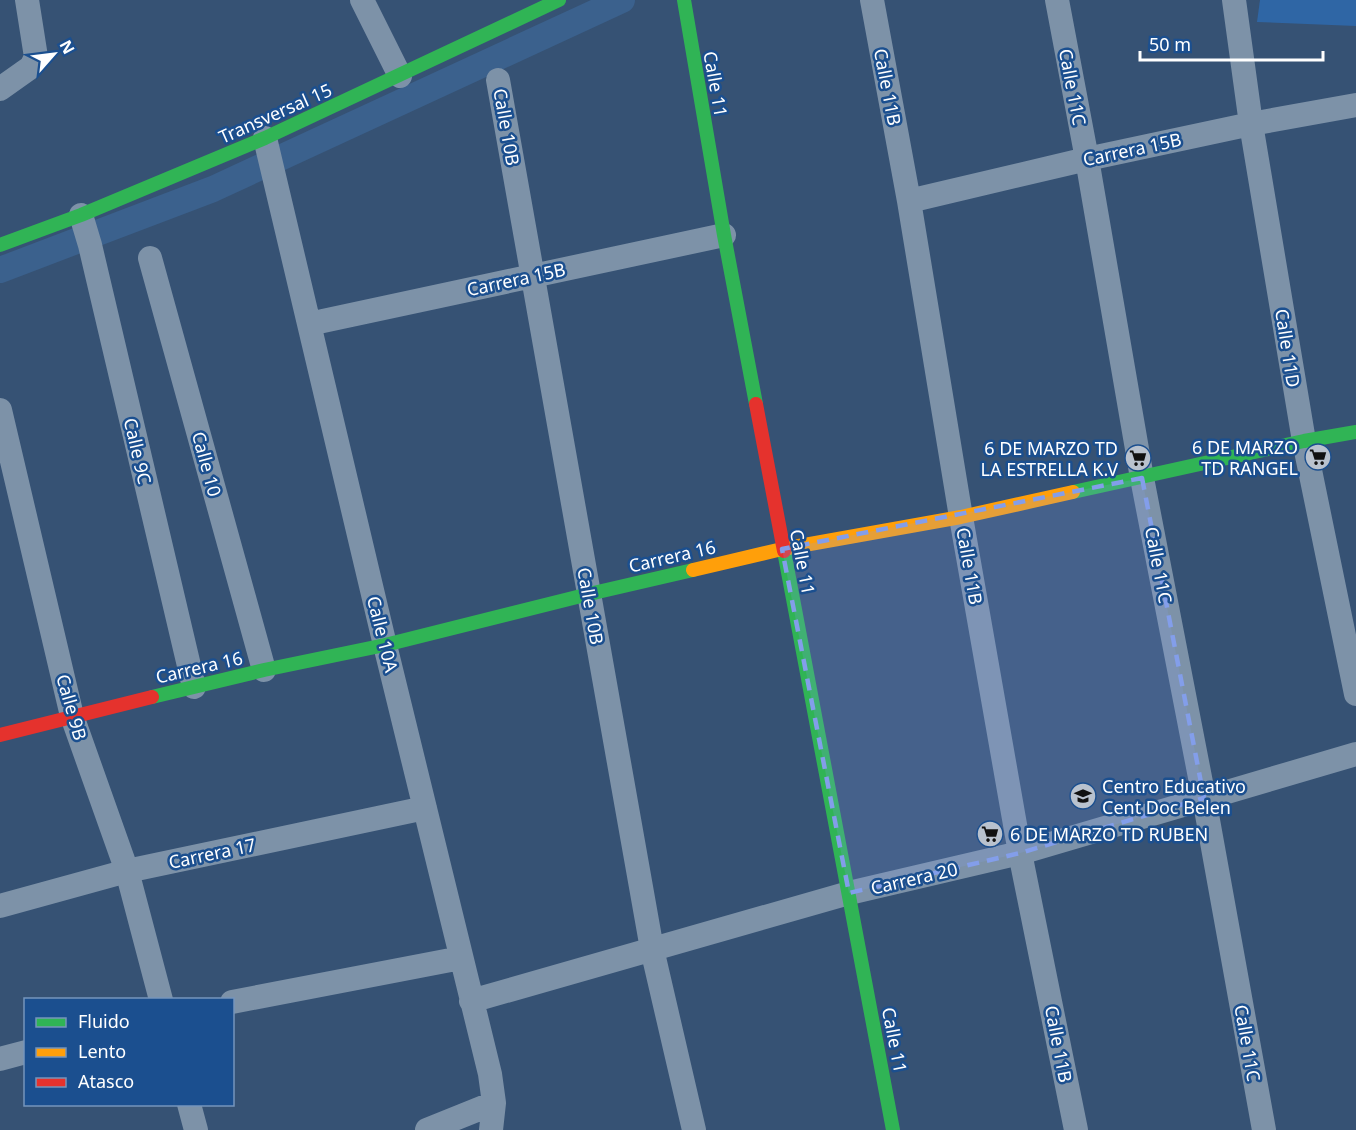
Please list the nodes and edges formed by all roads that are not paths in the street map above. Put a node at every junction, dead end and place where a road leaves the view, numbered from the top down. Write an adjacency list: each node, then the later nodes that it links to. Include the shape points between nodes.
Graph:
1 (27, 0): 10 (street, via 36,57 31,67)
2 (362, 0): 8 (street)
3 (559, 0): 8 (street, Transversal 15)
4 (684, 0): 17 (street, Calle 11)
5 (872, 0): 15 (street, Calle 11B)
6 (1057, 0): 14 (street, Calle 11C)
7 (1234, 0): 12 (street, Calle 11D)
8 (400, 76): 13 (street, Transversal 15)
9 (498, 80): 20 (street, Calle 10B)
10 (0, 89)
11 (1356, 105): 12 (street, Carrera 15B)
12 (1251, 123): 14 (street, Carrera 15B); 24 (street, Calle 11D)
13 (268, 154): 16 (street, Transversal 15); 21 (street, Calle 10A)
14 (1087, 159): 15 (street, Carrera 15B); 25 (street, Calle 11C)
15 (909, 201): 26 (street, Calle 11B)
16 (86, 230): 18 (street, Transversal 15); 31 (street, Calle 9C)
17 (724, 235): 20 (street, Carrera 15B); 27 (street, Calle 11)
18 (0, 245)
19 (150, 258): 30 (street, Calle 10)
20 (533, 276): 21 (street, Carrera 15B); 28 (street, Calle 10B)
21 (309, 324): 29 (street, Calle 10A)
22 (0, 410): 33 (street, Calle 9B)
23 (1356, 432): 24 (street, Carrera 16)
24 (1304, 441): 25 (street, Carrera 16); 32 (street, Calle 11D)
25 (1142, 478): 26 (street, Carrera 16); 36 (street, Calle 11C)
26 (962, 517): 27 (street, Carrera 16); 38 (street, Calle 11B)
27 (782, 549): 28 (street, Carrera 16); 40 (street, Calle 11)
28 (589, 594): 29 (street, Carrera 16); 42 (street, Calle 10B)
29 (385, 645): 30 (street, Carrera 16); 37 (street, Calle 10A)
30 (264, 670): 31 (street, Carrera 16)
31 (194, 687): 33 (street, Carrera 16)
32 (1356, 694)
33 (72, 716): 34 (street, Carrera 16); 39 (street, Calle 9B)
34 (0, 735)
35 (1356, 754): 36 (street, Carrera 20)
36 (1204, 798): 38 (street, Carrera 20); 57 (street, Calle 11C)
37 (425, 808): 39 (street, Carrera 17); 43 (street, Calle 10A)
38 (1020, 853): 40 (street, Carrera 20); 56 (street, Calle 11B)
39 (127, 871): 41 (street, Carrera 17); 44 (street, Calle 9B)
40 (849, 893): 42 (street, Carrera 20); 55 (street, Calle 11)
41 (0, 906)
42 (652, 949): 45 (street, Carrera 20); 54 (street, Calle 10B)
43 (461, 958): 45 (street, Calle 10A); 46 (street)
44 (161, 998)
45 (471, 1001): 49 (street, Calle 10A)
46 (234, 1002)
47 (24, 1053): 48 (street)
48 (0, 1059)
49 (494, 1103): 52 (street); 53 (street, Calle 10A)
50 (190, 1106): 51 (street)
51 (196, 1130)
52 (427, 1130)
53 (491, 1130)
54 (693, 1130)
55 (893, 1130)
56 (1076, 1130)
57 (1264, 1130)

